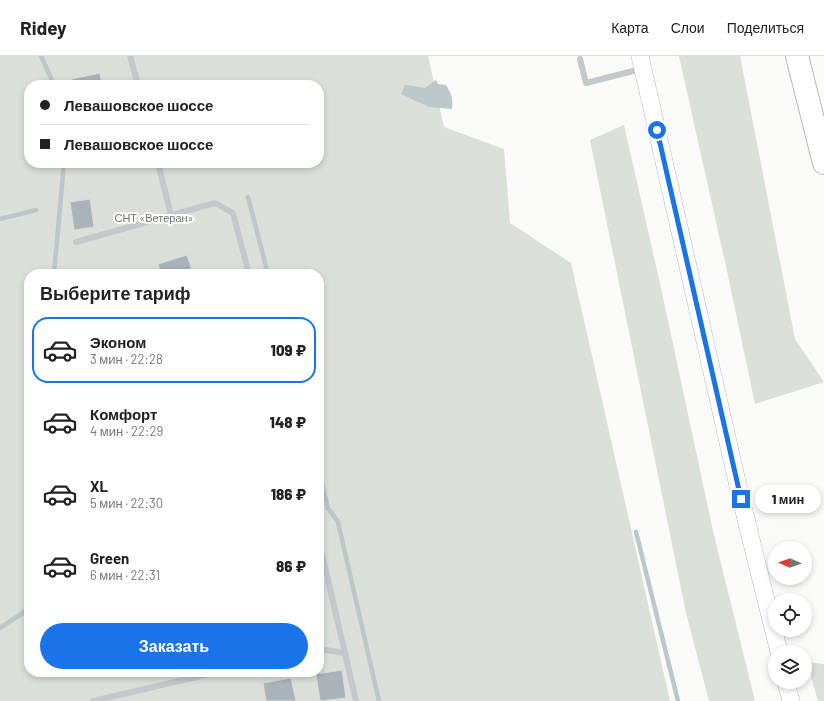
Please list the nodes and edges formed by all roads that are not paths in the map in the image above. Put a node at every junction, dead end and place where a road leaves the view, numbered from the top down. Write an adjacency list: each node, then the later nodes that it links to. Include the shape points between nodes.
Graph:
1 (130, 56): 5 (lane)
2 (797, 56): 6 (highway)
3 (580, 59): 4 (lane, via 586,83)
4 (641, 62): 12 (main road)
5 (137, 80)
6 (824, 163)
7 (159, 168): 8 (lane)
8 (171, 215): 9 (lane); 10 (lane, via 216,203 233,213)
9 (76, 242)
10 (248, 269)
11 (324, 562): 14 (lane)
12 (776, 645)
13 (324, 650): 14 (lane)
14 (345, 653): 18 (lane)
15 (196, 677): 17 (lane)
16 (787, 689): 19 (main road)
17 (93, 701)
18 (356, 701)
19 (790, 701)

